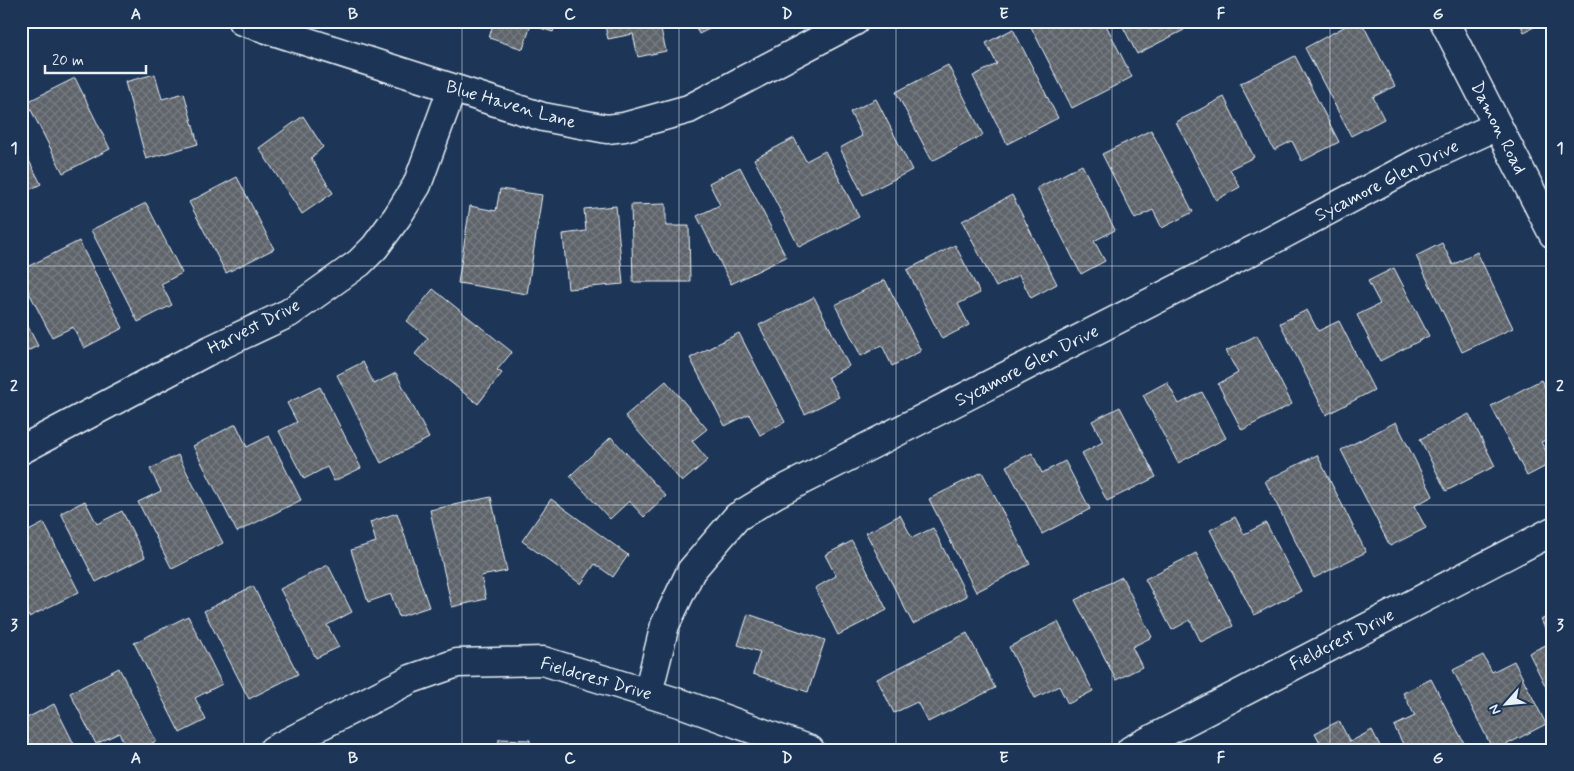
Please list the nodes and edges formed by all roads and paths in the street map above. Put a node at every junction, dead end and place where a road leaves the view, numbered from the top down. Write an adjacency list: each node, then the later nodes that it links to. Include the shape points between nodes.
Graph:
1 (855, 21): 4 (street, Blue Haven Lane, via 689,109 624,127 607,129 543,117)
2 (1444, 21): 5 (street, Damon Road)
3 (244, 22): 4 (street, Blue Haven Lane)
4 (452, 89): 7 (street, Harvest Drive, via 417,185 398,217 359,263 289,313 206,352)
5 (1497, 126): 6 (street, Damon Road); 9 (street, Sycamore Glen Drive, via 1425,159 737,517 690,571 665,625)
6 (1553, 234)
7 (21, 450)
8 (1553, 531): 12 (street, Fieldcrest Drive)
9 (648, 693): 10 (street, Fieldcrest Drive, via 543,661 457,663 411,680); 11 (street, Fieldcrest Drive)
10 (273, 750)
11 (810, 750)
12 (1131, 750)

